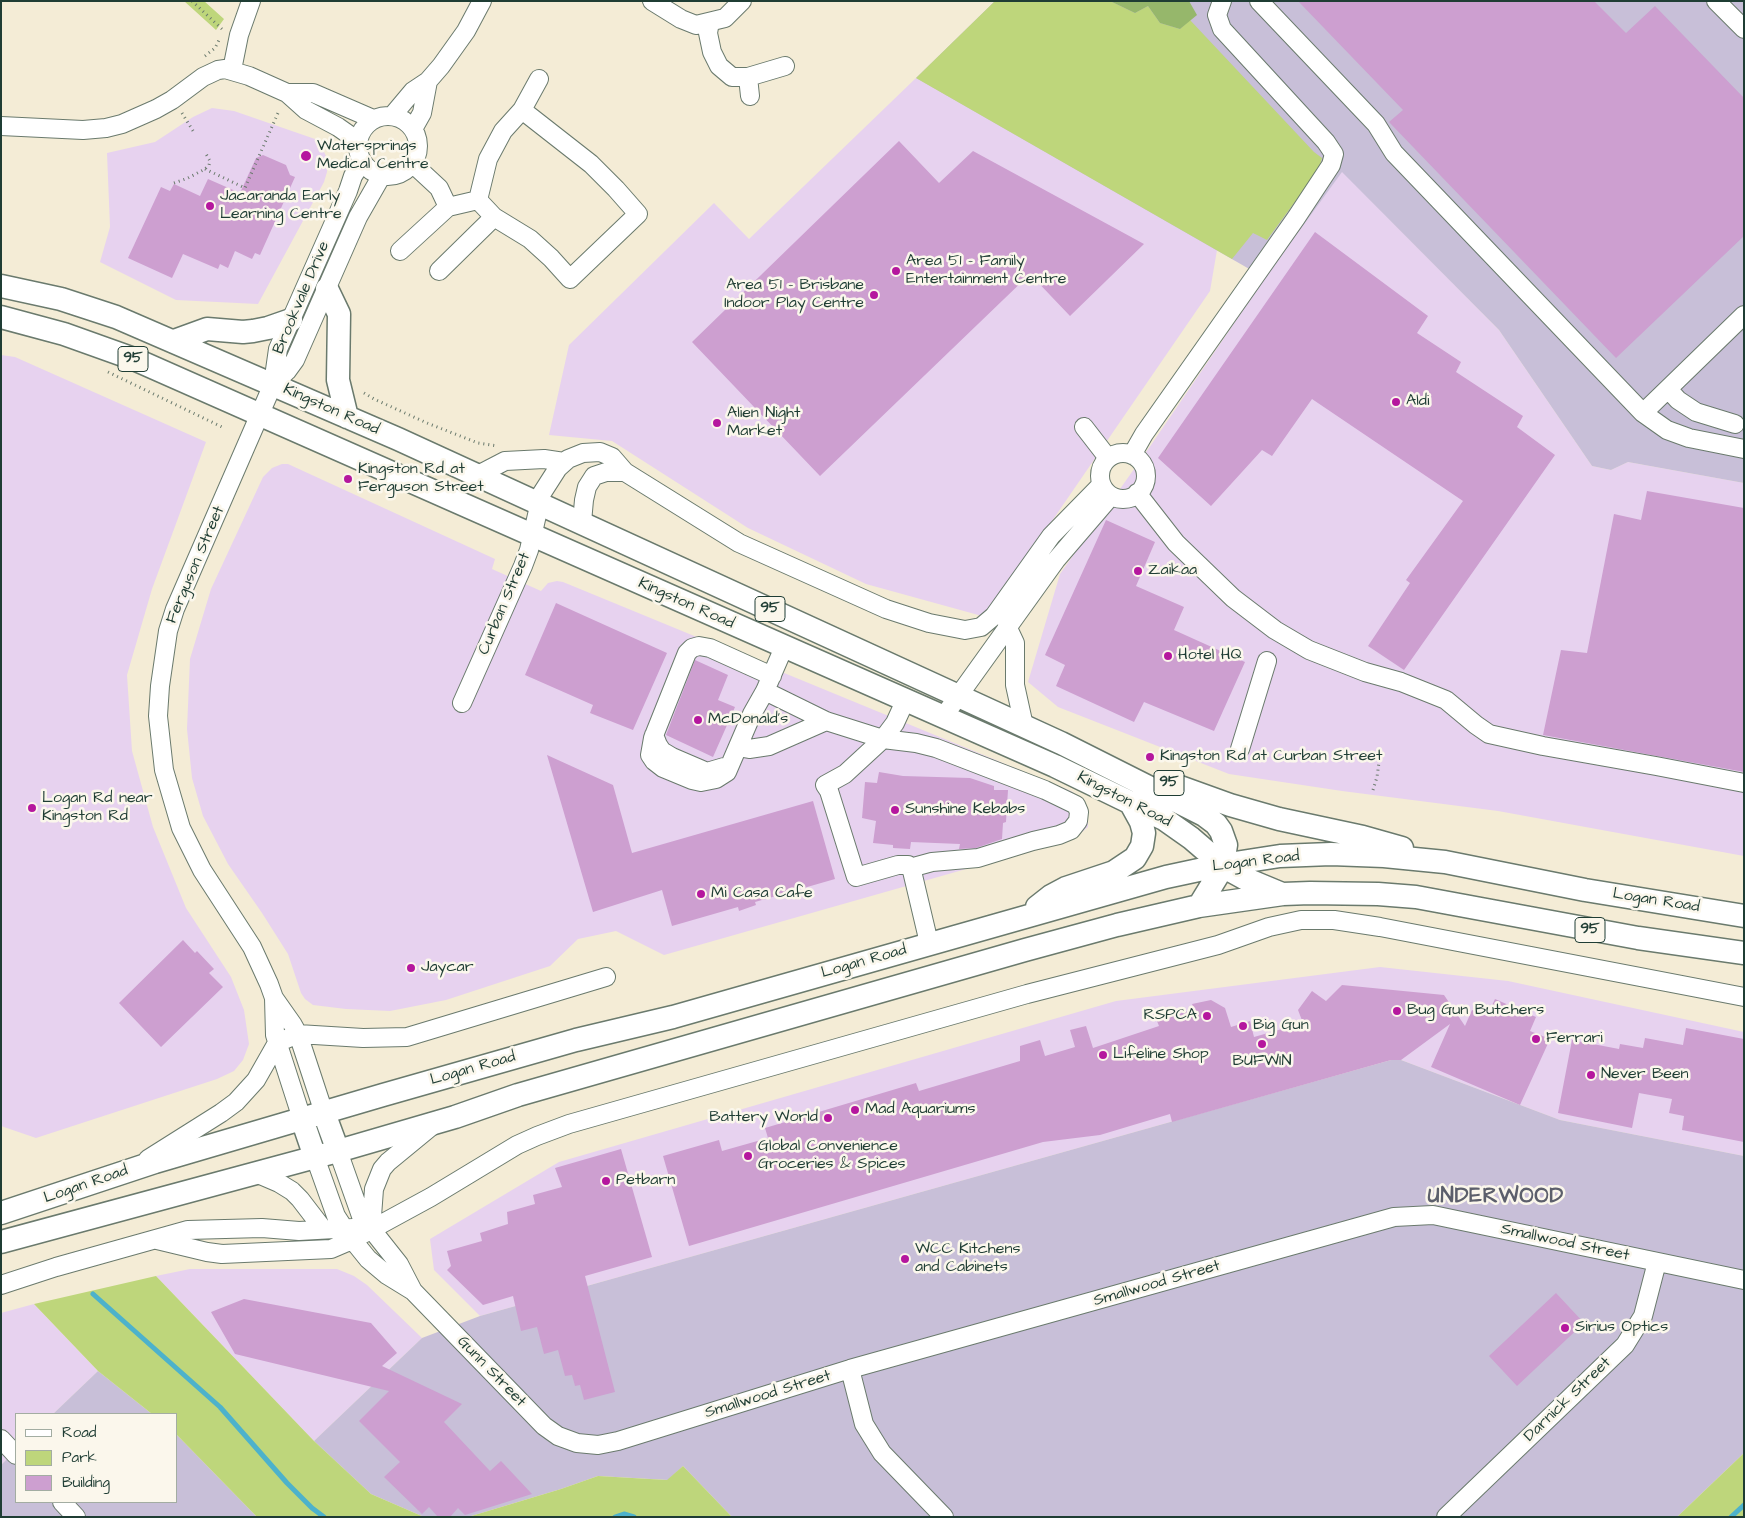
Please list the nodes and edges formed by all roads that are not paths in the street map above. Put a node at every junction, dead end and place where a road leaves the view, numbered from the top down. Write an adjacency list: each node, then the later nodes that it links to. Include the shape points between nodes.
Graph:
1 (251, 1): 11 (street, via 239,35)
2 (482, 1): 14 (street, via 460,40)
3 (652, 1): 8 (street, via 696,25)
4 (742, 1): 8 (street, via 725,18)
5 (1222, 1): 45 (street, via 1217,15 1222,29 1334,154 1331,165 1296,218)
6 (1259, 1): 39 (street, via 1376,124 1394,153)
7 (1716, 1): 9 (street)
8 (710, 22): 12 (street, via 708,33 719,66 732,77)
9 (1744, 29)
10 (785, 66): 12 (street)
11 (232, 70): 15 (street); 20 (street, via 211,72 156,109 106,128)
12 (748, 77): 16 (street)
13 (539, 79): 17 (street)
14 (428, 81): 18 (street, via 413,91); 21 (street, via 422,113)
15 (287, 93): 19 (street, via 313,94); 22 (street, via 306,110)
16 (750, 96)
17 (522, 110): 26 (street, via 503,131 488,159); 28 (street, via 591,164 638,214 570,279 530,239)
18 (392, 116): 19 (street); 21 (street, via 408,122)
19 (373, 119): 22 (street, via 360,132)
20 (1, 126)
21 (413, 129): 24 (street, via 418,146)
22 (358, 141): 23 (street)
23 (362, 162): 25 (street); 35 (street, Brookvale Drive)
24 (412, 163): 25 (street, via 399,174); 27 (street, via 438,188)
25 (382, 175): 32 (street, Brookvale Drive, via 358,217)
26 (478, 200): 27 (street); 28 (street)
27 (448, 207): 29 (street)
28 (494, 217): 30 (street)
29 (400, 251)
30 (439, 271)
31 (1, 286): 36 (main road, Kingston Road / 95, via 88,307)
32 (327, 290): 37 (street, Brookvale Drive, via 292,365); 41 (main road, via 339,314 338,380)
33 (1744, 315): 38 (street)
34 (1, 317): 40 (main road, Kingston Road / 95, via 100,346)
35 (291, 320): 36 (main road, via 243,332 207,329); 37 (street, Brookvale Drive, via 278,349)
36 (174, 341): 37 (main road, Kingston Road / 95)
37 (273, 384): 40 (street, Ferguson Street); 41 (main road, Kingston Road / 95)
38 (1668, 389): 39 (street); 42 (street, via 1696,412)
39 (1643, 413): 44 (street, via 1667,430 1689,438)
40 (260, 415): 54 (main road, Kingston Road / 95); 84 (street, Ferguson Street, via 173,616 163,656 158,716 164,770 181,828 202,870 257,956)
41 (347, 417): 49 (main road, Kingston Road / 95)
42 (1735, 424)
43 (1084, 426): 46 (street)
44 (1744, 449)
45 (1132, 455): 46 (street, via 1120,453); 51 (street, via 1145,472 1142,487)
46 (1108, 458): 50 (street, via 1100,471)
47 (564, 462): 48 (street, via 583,453 600,452 612,457); 49 (street, via 544,459 505,461); 52 (street, Curban Street, via 550,478)
48 (624, 472): 50 (street, via 739,543 886,609 965,630 987,623 1051,536); 53 (street, via 594,476 587,487)
49 (478, 475): 52 (main road, Kingston Road / 95)
50 (1106, 490): 51 (street, via 1125,499); 55 (street)
51 (1137, 493): 70 (street, via 1176,543 1233,598 1275,630 1309,650 1446,700 1489,734)
52 (539, 503): 53 (main road, Kingston Road / 95); 54 (street, Curban Street)
53 (582, 522): 59 (main road, Kingston Road / 95)
54 (532, 536): 56 (main road, Kingston Road / 95); 61 (street, Curban Street, via 520,573)
55 (1007, 626): 59 (street); 64 (street, via 1015,643 1015,685)
56 (784, 647): 58 (street); 60 (main road, Kingston Road / 95)
57 (1267, 661): 68 (street)
58 (768, 684): 63 (street); 67 (street); 67 (street, via 710,648 692,648 687,653 654,735 650,755 662,768 702,782 727,772)
59 (958, 695): 62 (street); 64 (main road, Kingston Road / 95)
60 (906, 699): 62 (main road, Kingston Road / 95); 65 (street)
61 (462, 703)
62 (944, 716): 69 (main road, Kingston Road / 95)
63 (826, 721): 65 (street); 67 (street, via 769,746)
64 (1024, 726): 66 (main road, Kingston Road / 95)
65 (884, 739): 71 (street, via 936,748); 75 (street, via 845,774 824,785 829,791 856,877 898,865)
66 (1061, 743): 73 (main road, 95, via 1098,751 1215,801 1363,837); 74 (main road, Kingston Road / 95, via 1210,819 1225,840)
67 (738, 747)
68 (1240, 749)
69 (1056, 766): 71 (street); 72 (main road, Kingston Road / 95)
70 (1744, 783)
71 (1045, 790): 75 (street, via 1076,805 1078,821 1071,830 978,858 932,862)
72 (1130, 802): 74 (main road, Kingston Road / 95, via 1176,826); 78 (main road, via 1144,833 1142,846 1135,858 1114,872 1058,892)
73 (1445, 862): 74 (main road, Logan Road / 95, via 1331,854 1280,856); 79 (main road, Logan Road / 95, via 1584,890)
74 (1222, 865): 76 (main road, 95); 77 (main road); 78 (main road, Logan Road, via 1166,877)
75 (910, 868): 80 (street)
76 (1283, 894): 77 (main road, Logan Road); 81 (main road, Logan Road / 95, via 1416,897 1638,938)
77 (1199, 906): 89 (main road, Logan Road, via 1026,950 518,1095)
78 (1027, 916): 80 (main road, Logan Road)
79 (1744, 916)
80 (930, 943): 87 (main road, Logan Road)
81 (1744, 953)
82 (606, 976): 85 (street, via 407,1037)
83 (1744, 997): 96 (street, via 1380,927 1334,920 1301,920 1269,927 1218,946 1017,996 569,1124 517,1144)
84 (274, 998): 85 (street, Ferguson Street); 86 (street, Ferguson Street)
85 (298, 1034): 86 (street); 87 (street, Ferguson Street)
86 (277, 1043): 88 (street, Ferguson Street); 92 (street, via 256,1080 229,1107)
87 (324, 1112): 88 (main road, Logan Road); 90 (main road)
88 (302, 1119): 91 (main road); 92 (main road, Logan Road)
89 (436, 1123): 90 (main road, Logan Road); 96 (street, via 382,1169 374,1189)
90 (338, 1152): 91 (main road, Logan Road); 96 (street, Gunn Street, via 356,1205)
91 (315, 1157): 93 (main road, Logan Road); 97 (street, Gunn Street, via 334,1210)
92 (128, 1171): 94 (main road, Logan Road)
93 (258, 1174): 95 (street, via 292,1191); 99 (main road, Logan Road)
94 (1, 1213)
95 (323, 1229): 97 (street); 98 (street, via 201,1228)
96 (371, 1230): 97 (street); 103 (street, Gunn Street, via 398,1264)
97 (348, 1234): 98 (street, via 341,1246 324,1250 230,1254); 103 (street, Gunn Street, via 381,1270)
98 (157, 1240): 102 (street)
99 (1, 1242)
100 (1656, 1262): 101 (street, Smallwood Street); 104 (street, Smallwood Street, via 1433,1215 1394,1217); 111 (street, Darnick Street, via 1643,1316 1625,1345)
101 (1744, 1280)
102 (1, 1285)
103 (413, 1291): 106 (street, Gunn Street, via 544,1426)
104 (850, 1369): 106 (street, Smallwood Street, via 618,1441); 110 (street, via 864,1424 882,1453)
105 (1, 1439): 107 (street)
106 (577, 1443)
107 (15, 1454)
108 (63, 1503): 109 (street)
109 (76, 1517)
110 (944, 1517)
111 (1446, 1517)

